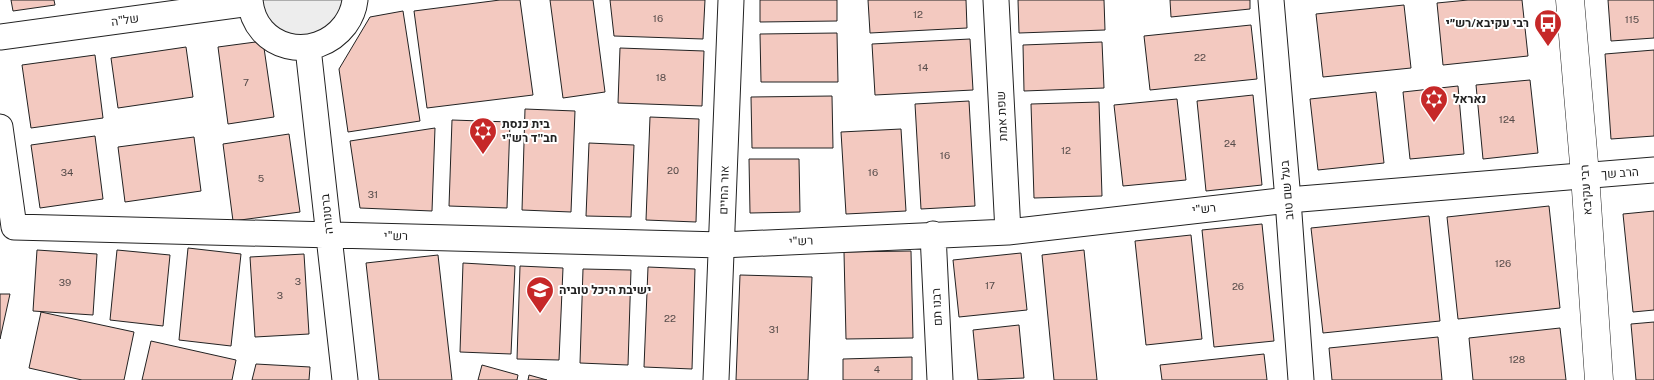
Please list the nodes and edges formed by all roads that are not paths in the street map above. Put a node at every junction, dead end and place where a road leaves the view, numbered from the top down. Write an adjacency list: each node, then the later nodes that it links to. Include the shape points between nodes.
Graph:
1 (354, 0): 8 (street, via 349,20 338,34 324,44)
2 (731, 0): 16 (street, אור החיים)
3 (996, 0): 13 (street, שפת אמת)
4 (1271, 0): 12 (street, בעל שם טוב)
5 (1570, 0): 11 (street, רבי עקיבא)
6 (250, 1): 7 (street, של"ה); 8 (street, via 255,18 270,36 292,47)
7 (0, 37)
8 (308, 48): 15 (street, ברטנורה)
9 (0, 127): 15 (street, רש"י, via 14,227)
10 (1654, 170): 11 (street, הרב שך)
11 (1585, 175): 12 (street, רש"י); 21 (street, רבי עקיבא)
12 (1288, 200): 13 (street, רש"י); 20 (street, בעל שם טוב)
13 (1008, 232): 14 (street, רש"י)
14 (933, 234): 16 (street, רש"י); 19 (street, רבנו תם)
15 (329, 235): 16 (street, רש"י); 17 (street, ברטנורה)
16 (722, 245): 18 (street, אור החיים)
17 (345, 380)
18 (716, 380)
19 (940, 380)
20 (1301, 380)
21 (1600, 380)

